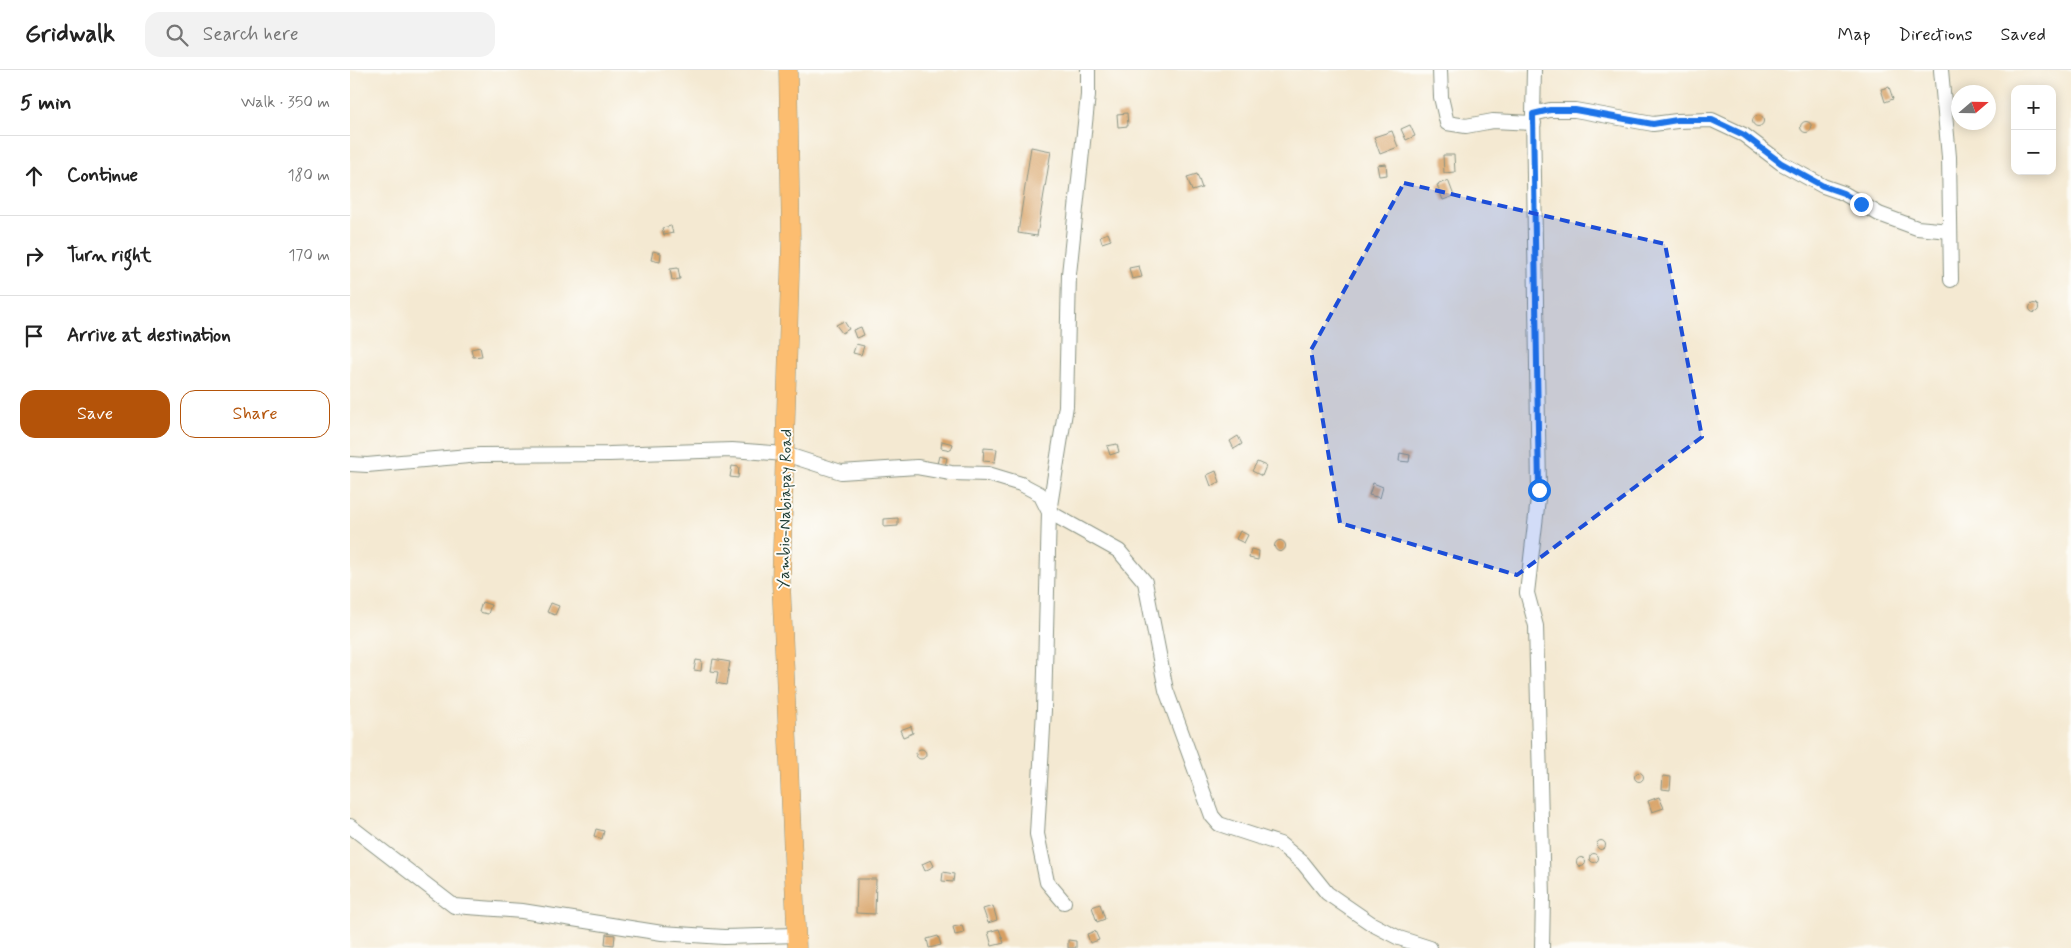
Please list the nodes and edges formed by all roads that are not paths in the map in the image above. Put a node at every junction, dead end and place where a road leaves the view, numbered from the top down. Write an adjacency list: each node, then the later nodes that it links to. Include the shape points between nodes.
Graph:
1 (788, 70): 9 (main road, Yambio-Nabiapay Road, via 791,241)
2 (1088, 70): 11 (street, via 1069,274 1066,406)
3 (1440, 70): 6 (street, via 1446,123 1466,126)
4 (1534, 70): 6 (street)
5 (1941, 70): 7 (street, via 1949,157)
6 (1533, 118): 7 (street, via 1550,110 1575,110 1653,124 1712,120 1744,135 1781,163 1879,214 1917,228); 16 (street, via 1539,490 1526,593 1536,626)
7 (1950, 231): 8 (street)
8 (1951, 280)
9 (785, 454): 10 (street, via 732,450 480,455); 11 (street, via 841,472 917,467 951,473 988,474 1021,484 1040,494); 14 (main road, Yambio-Nabiapay Road, via 781,581)
10 (350, 464)
11 (1050, 512): 13 (street, via 1037,834 1048,882); 15 (street, via 1119,551 1145,582 1166,690 1212,816 1219,824 1280,844 1303,863 1327,893 1372,924 1399,938)
12 (350, 826): 14 (street, via 454,906 522,911 662,933)
13 (1064, 902)
14 (797, 942)
15 (1430, 948)
16 (1542, 948)

